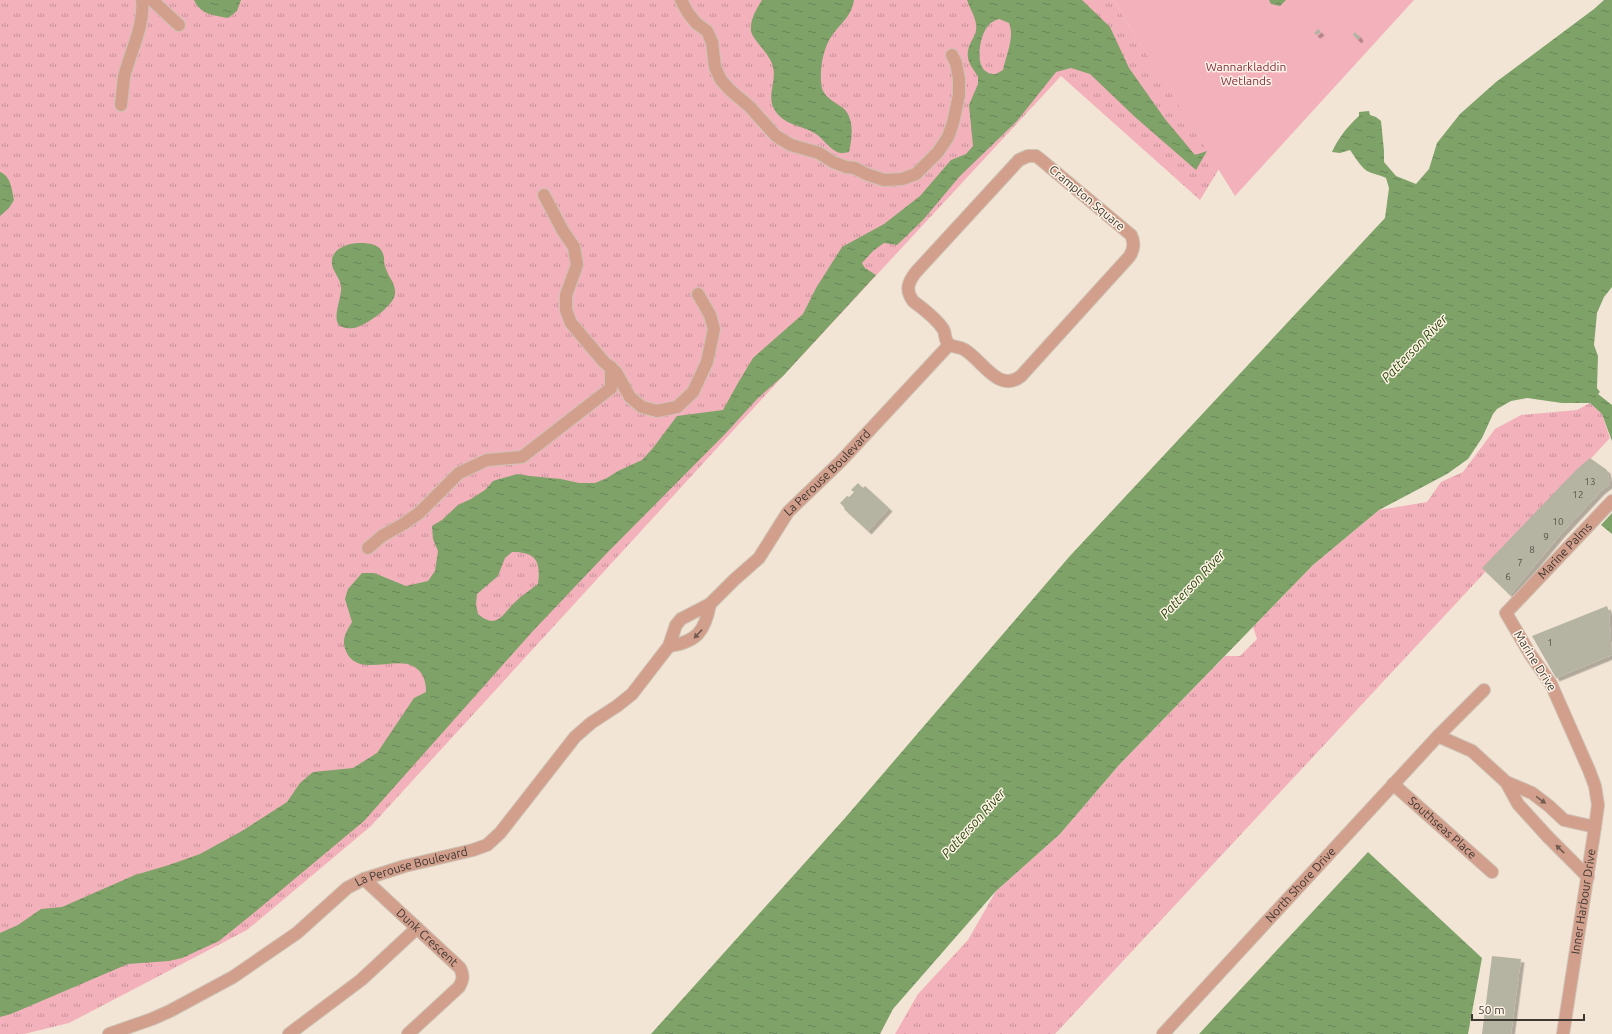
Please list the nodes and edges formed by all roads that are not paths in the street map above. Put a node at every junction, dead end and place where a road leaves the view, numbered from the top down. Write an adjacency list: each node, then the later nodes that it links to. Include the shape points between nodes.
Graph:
1 (142, 0): 6 (street, via 140,26 124,77)
2 (152, 0): 4 (street)
3 (681, 0): 5 (street, via 692,18 707,31 712,42 715,67 721,80 776,136 791,145 820,153 833,162 884,180 902,179 916,174 938,152 948,137 953,124 959,79)
4 (179, 25)
5 (952, 55)
6 (121, 105)
7 (544, 195): 10 (street, via 574,247 577,265 566,295 566,310 571,323)
8 (698, 294): 10 (street, via 710,314 714,329 707,362 693,392 676,407 658,411 642,407 630,397)
9 (949, 345): 9 (street, Crampton Square, via 940,326 909,295 909,283 916,272 1022,158 1034,156 1040,159 1132,237 1134,249 1129,257 1018,378 1008,382 1001,380 965,350); 14 (street, La Perouse Boulevard, via 841,461 788,512 761,556)
10 (610, 367): 12 (street, via 611,388 537,446 522,457 487,460 458,474 419,513)
11 (1612, 501): 13 (street, Marine Palms)
12 (368, 548)
13 (1517, 601): 18 (street, Marine Drive, via 1506,613 1551,684)
14 (710, 604): 15 (street, La Perouse Boulevard, via 681,619 676,625); 15 (street, one-way to 15, via 706,622 698,635 686,642)
15 (669, 646): 24 (street, La Perouse Boulevard, via 632,694 575,737 500,833 487,845)
16 (1484, 690): 17 (street, North Shore Drive)
17 (1438, 736): 19 (street, via 1472,751); 20 (street, North Shore Drive)
18 (1588, 770): 21 (street, Inner Harbour Drive, via 1595,786 1598,805)
19 (1506, 782): 21 (street, one-way to 21, via 1532,793 1564,820); 23 (street, one-way to 19, via 1518,804)
20 (1393, 784): 22 (street, Southseas Place); 29 (street, North Shore Drive)
21 (1595, 827): 23 (street, Inner Harbour Drive)
22 (1492, 872)
23 (1588, 877): 30 (street, Inner Harbour Drive)
24 (364, 879): 25 (street, Dunk Crescent); 26 (street, La Perouse Boulevard, via 347,888 296,933 233,978 152,1020)
25 (417, 928): 27 (street, via 361,980); 28 (street, Dunk Crescent, via 460,968 463,974 458,987)
26 (109, 1034)
27 (289, 1034)
28 (408, 1034)
29 (1163, 1034)
30 (1563, 1034)

